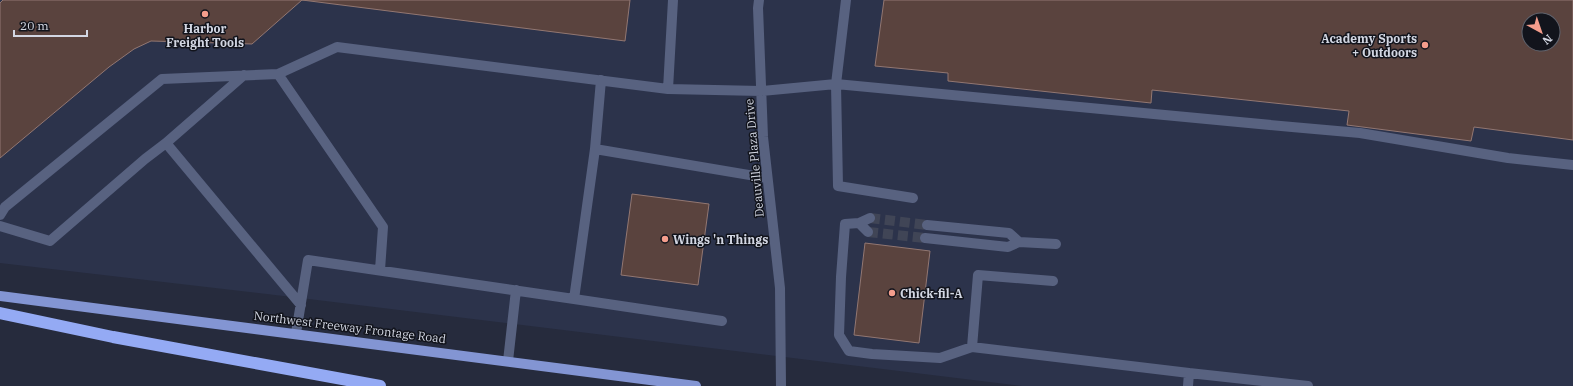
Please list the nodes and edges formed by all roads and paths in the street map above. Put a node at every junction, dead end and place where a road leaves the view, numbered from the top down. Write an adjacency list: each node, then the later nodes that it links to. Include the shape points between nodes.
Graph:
1 (673, 0): 8 (street)
2 (759, 0): 9 (street, Deauville Plaza Drive)
3 (846, 0): 7 (street)
4 (278, 74): 5 (street); 6 (street, via 337,47); 24 (street, via 383,227)
5 (244, 76): 10 (street); 15 (street, via 162,79 5,207)
6 (601, 80): 8 (street); 11 (street)
7 (836, 84): 9 (street); 12 (street, via 1360,133 1508,158); 14 (street, via 838,186)
8 (668, 89): 9 (street)
9 (761, 91): 13 (street, Deauville Plaza Drive)
10 (166, 143): 19 (street, via 50,241); 29 (street)
11 (595, 149): 13 (street); 28 (street)
12 (1573, 165)
13 (767, 178): 38 (street, Deauville Plaza Drive, via 780,288)
14 (913, 198)
15 (0, 215)
16 (870, 218): 17 (street)
17 (859, 223): 20 (street); 33 (street, via 845,224 839,335 849,351 940,358)
18 (927, 225): 22 (street, via 1009,233)
19 (0, 226)
20 (868, 232)
21 (925, 238): 22 (street, via 1008,247)
22 (1019, 242): 23 (street)
23 (1056, 244)
24 (380, 270): 26 (street); 29 (street, via 308,260)
25 (1053, 281): 33 (street, via 978,275)
26 (516, 290): 28 (street); 34 (street)
27 (0, 296): 32 (main road, Northwest Freeway Frontage Road)
28 (574, 299): 31 (street)
29 (301, 305): 32 (street)
30 (0, 313): 36 (highway, via 113,338)
31 (722, 321)
32 (296, 333): 34 (main road, Northwest Freeway Frontage Road)
33 (972, 347): 35 (street)
34 (508, 361): 37 (main road, Northwest Freeway Frontage Road)
35 (1189, 373): 39 (street); 40 (street)
36 (380, 386)
37 (696, 386)
38 (781, 386)
39 (1188, 386)
40 (1308, 386)

